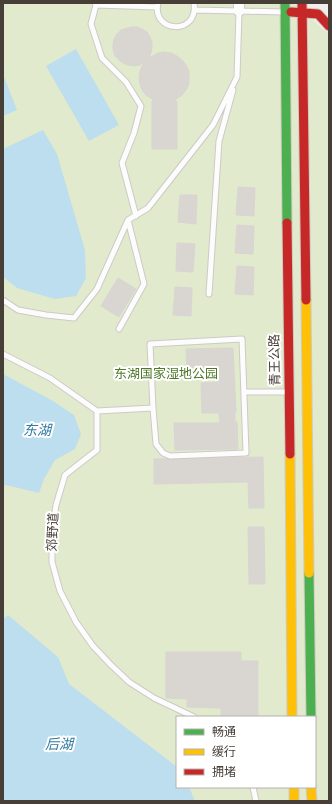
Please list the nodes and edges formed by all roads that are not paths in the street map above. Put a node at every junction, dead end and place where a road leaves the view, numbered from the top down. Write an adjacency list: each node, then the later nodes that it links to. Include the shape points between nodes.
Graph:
1 (194, 3): 7 (lane)
2 (302, 3): 8 (main road)
3 (96, 4): 4 (lane); 11 (lane, via 91,24 102,58 126,82 141,106 122,163)
4 (157, 5): 7 (lane, via 160,18 168,26 174,27 186,24)
5 (239, 7): 6 (lane); 7 (lane); 10 (lane)
6 (285, 7): 8 (main road); 18 (main road, 青王公路)
7 (194, 10)
8 (303, 13): 9 (main road, via 318,14); 23 (main road)
9 (329, 26)
10 (237, 77): 11 (lane, via 213,125 148,208); 13 (lane, via 219,141)
11 (136, 216): 12 (lane)
12 (128, 220): 14 (lane, via 97,289 74,318 18,310); 15 (lane, via 144,284)
13 (209, 294)
14 (3, 300)
15 (119, 329)
16 (3, 354): 20 (lane, via 50,378)
17 (244, 392): 18 (lane); 19 (lane, via 246,453 170,456 163,453 156,444); 19 (lane, via 242,339 150,344)
18 (289, 392): 22 (main road, 青王公路)
19 (153, 408): 20 (lane)
20 (97, 411): 21 (lane, 郊野道, via 97,450 65,475 56,505 52,533 52,562 60,591 76,622 110,664 129,682 154,698)
21 (192, 716)
22 (292, 716)
23 (311, 716)
24 (253, 788): 26 (lane)
25 (312, 789): 27 (main road)
26 (256, 801)
27 (312, 801)

